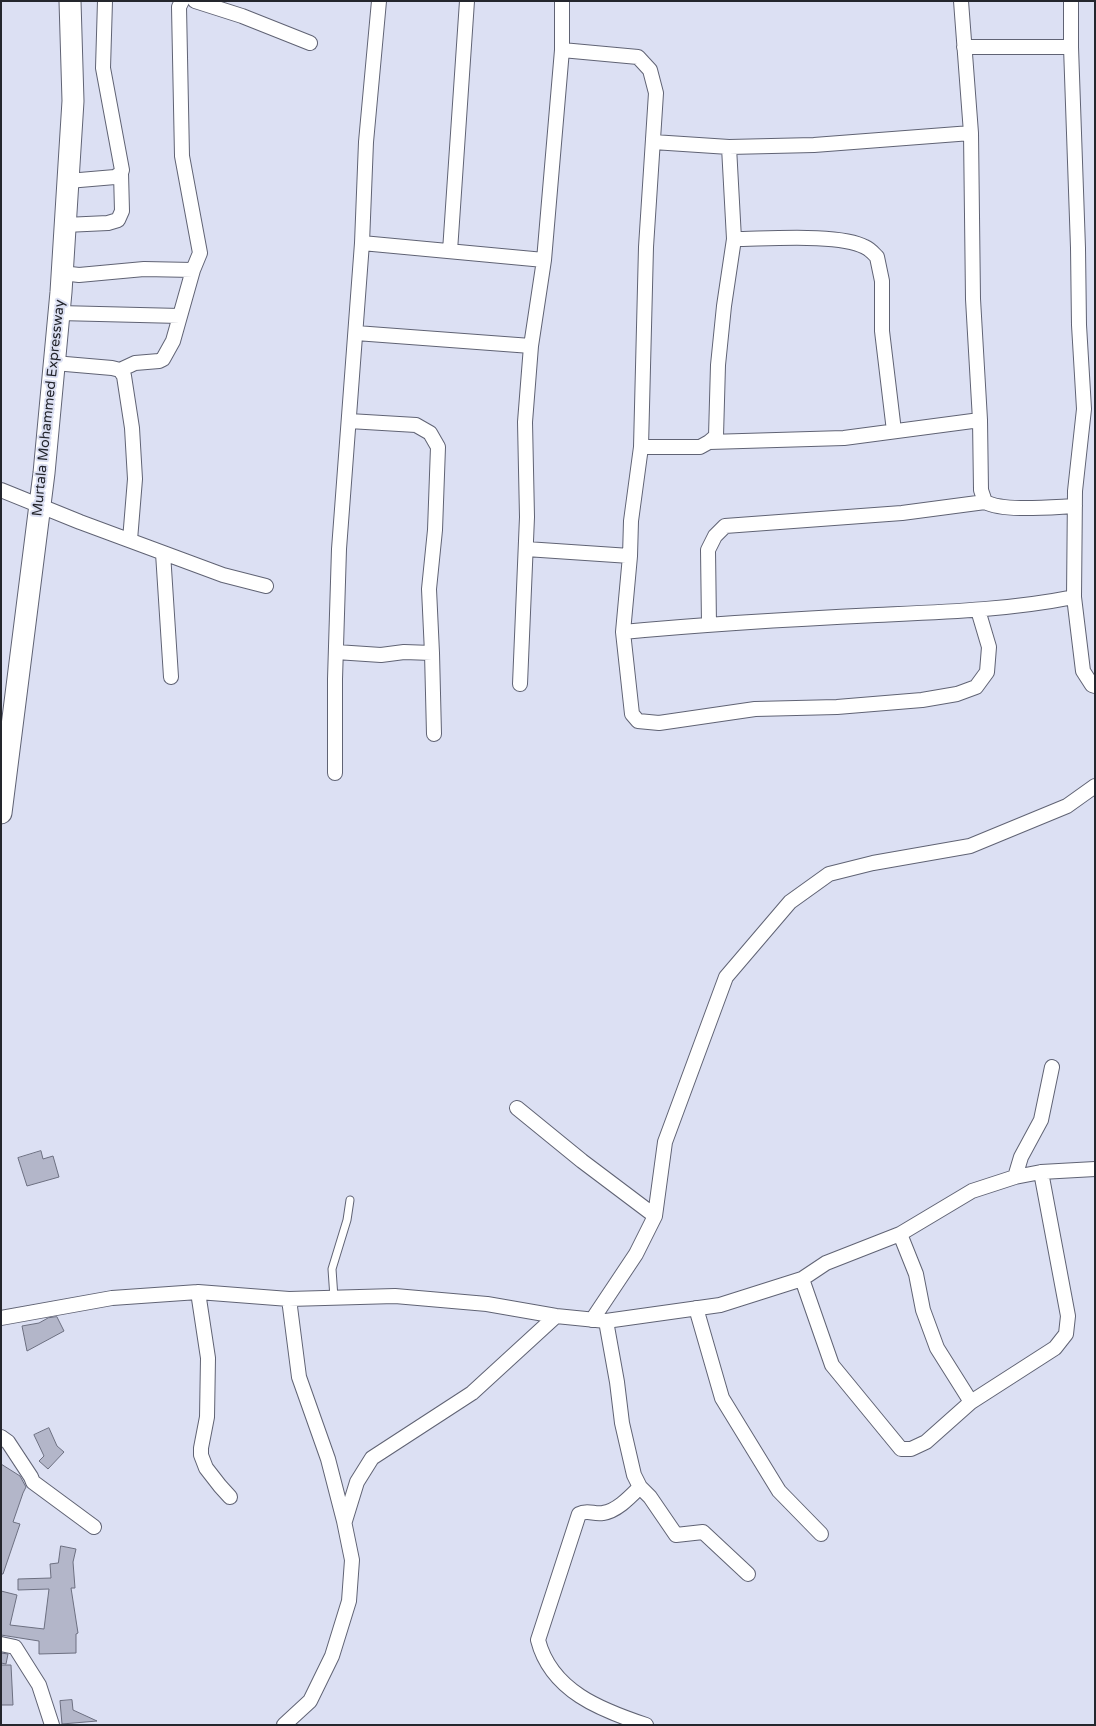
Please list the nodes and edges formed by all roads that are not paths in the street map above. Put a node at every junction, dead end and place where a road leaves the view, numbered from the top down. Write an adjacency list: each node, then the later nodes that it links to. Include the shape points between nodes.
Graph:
1 (70, 1): 18 (main road, Murtala Mohammed Expressway, via 73,100)
2 (105, 1): 17 (street, via 103,68)
3 (182, 1): 24 (street, via 179,7 182,156 200,253)
4 (195, 1): 10 (street)
5 (379, 1): 21 (street, via 366,142)
6 (467, 1): 22 (street)
7 (562, 1): 13 (street)
8 (961, 1): 11 (street)
9 (1072, 1): 12 (street)
10 (310, 43)
11 (964, 47): 12 (street); 14 (street)
12 (1071, 47): 32 (street, via 1079,325)
13 (562, 50): 15 (street, via 638,57 650,70 656,94); 23 (street)
14 (972, 133): 16 (street, via 814,145); 33 (street, via 973,299)
15 (653, 142): 16 (street); 37 (street)
16 (729, 147): 20 (street)
17 (120, 173): 18 (street, via 115,177); 19 (street, via 122,211 118,220 108,224)
18 (68, 181): 19 (main road, Murtala Mohammed Expressway)
19 (65, 225): 25 (main road, Murtala Mohammed Expressway)
20 (734, 239): 35 (street, via 818,238 865,247 878,257 882,281 882,331); 36 (street, via 718,365 716,436)
21 (362, 242): 22 (street); 28 (street)
22 (450, 251): 23 (street)
23 (544, 260): 29 (street)
24 (193, 270): 25 (street); 27 (street)
25 (62, 273): 26 (main road, Murtala Mohammed Expressway)
26 (59, 313): 27 (street); 30 (main road, Murtala Mohammed Expressway)
27 (180, 316): 31 (street, via 164,359 135,363)
28 (356, 333): 29 (street); 34 (street)
29 (531, 346): 43 (street, via 525,422)
30 (54, 363): 31 (street); 40 (main road, Murtala Mohammed Expressway)
31 (120, 370): 42 (street, via 124,376 132,428 135,479)
32 (1090, 409): 41 (street)
33 (980, 420): 35 (street); 39 (street, via 981,490)
34 (350, 421): 51 (street, via 339,549); 52 (street, via 416,425 430,433 438,447 429,589)
35 (894, 431): 36 (street, via 844,438)
36 (709, 442): 37 (street, via 700,446)
37 (641, 447): 45 (street, via 631,521)
38 (1, 490): 40 (street)
39 (985, 502): 41 (street, via 992,506 1028,508); 49 (street, via 902,513 725,526 708,550)
40 (40, 506): 42 (street); 59 (main road, Murtala Mohammed Expressway)
41 (1075, 506): 47 (street)
42 (130, 540): 44 (street)
43 (526, 549): 45 (street); 54 (street)
44 (164, 553): 46 (street, via 223,575); 53 (street)
45 (630, 556): 50 (street)
46 (266, 586)
47 (1074, 597): 48 (street, via 1036,605); 55 (street, via 1083,671)
48 (978, 610): 49 (street); 50 (street, via 988,647 987,672 976,687 957,694 922,700 755,709 659,723 638,721 632,714)
49 (709, 624): 50 (street)
50 (623, 632)
51 (336, 652): 52 (street); 57 (street)
52 (432, 653): 56 (street)
53 (171, 676)
54 (520, 684)
55 (1095, 686)
56 (434, 734)
57 (335, 773)
58 (1095, 786): 66 (street, via 1067,806 970,846 829,874 790,902 726,977 666,1142)
59 (1, 813)
60 (1052, 1067): 64 (street, via 1042,1120 1021,1157)
61 (517, 1108): 66 (street)
62 (1095, 1169): 63 (street)
63 (1042, 1172): 64 (street); 76 (street, via 1068,1316 1066,1334 1055,1348)
64 (1015, 1177): 67 (street, via 972,1191)
65 (350, 1200): 70 (lane, via 350,1211 332,1269)
66 (655, 1216): 75 (street)
67 (900, 1234): 68 (street, via 826,1263); 76 (street, via 916,1274 923,1310 936,1348)
68 (802, 1279): 72 (street); 76 (street, via 832,1365 901,1449 911,1449 926,1442)
69 (198, 1292): 71 (street); 74 (street, via 112,1298); 79 (street, via 208,1358 207,1417 201,1455 206,1468)
70 (334, 1298): 71 (street); 73 (street, via 423,1298 487,1304)
71 (289, 1299): 80 (street, via 299,1376 328,1459)
72 (696, 1308): 75 (street); 82 (street, via 722,1398 779,1491)
73 (556, 1316): 75 (street); 80 (street, via 472,1393 372,1458 357,1482)
74 (1, 1318)
75 (599, 1320): 78 (street, via 617,1382 634,1475)
76 (971, 1402)
77 (1, 1437): 81 (street, via 8,1442 33,1482)
78 (640, 1487): 83 (street, via 676,1535 703,1532); 87 (street, via 603,1514 587,1511 579,1514 538,1640 545,1659 566,1687 585,1700)
79 (230, 1497)
80 (344, 1522): 86 (street, via 352,1560 349,1602 332,1656 310,1702)
81 (94, 1527)
82 (821, 1534)
83 (748, 1574)
84 (1, 1644): 85 (street, via 15,1647 39,1686)
85 (52, 1725)
86 (284, 1725)
87 (646, 1725)

